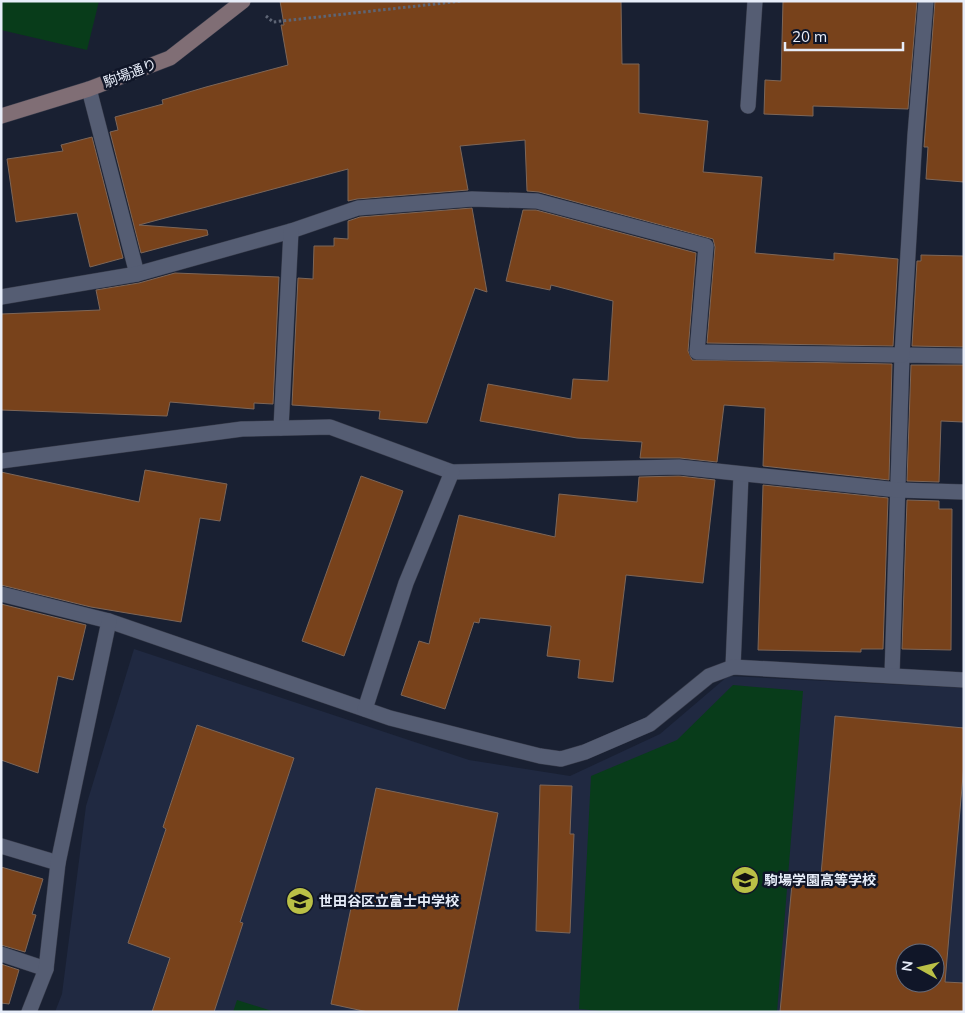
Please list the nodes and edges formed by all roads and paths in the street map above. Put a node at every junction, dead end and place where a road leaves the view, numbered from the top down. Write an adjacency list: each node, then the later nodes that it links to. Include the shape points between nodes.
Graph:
1 (243, 1): 6 (street, 駒場通り, via 170,58)
2 (462, 1): 5 (path, via 273,22)
3 (755, 1): 7 (street)
4 (926, 1): 12 (street)
5 (262, 12)
6 (89, 89): 8 (street, 駒場通り); 10 (street)
7 (748, 106)
8 (1, 116)
9 (291, 231): 10 (street); 12 (street, via 358,208 472,199 537,201 706,246 697,352); 14 (street)
10 (137, 274): 11 (street)
11 (1, 297)
12 (902, 355): 13 (street); 18 (street)
13 (964, 356)
14 (281, 428): 15 (street, via 242,429); 16 (street, via 330,427)
15 (1, 461)
16 (452, 472): 17 (street, via 679,467); 25 (street, via 406,584)
17 (741, 476): 18 (street); 22 (street)
18 (898, 490): 19 (street); 23 (street)
19 (964, 492)
20 (1, 594): 21 (street)
21 (109, 621): 25 (street); 27 (street)
22 (733, 667): 23 (street); 25 (street, via 709,676 650,724 585,752 560,759)
23 (892, 676): 24 (street)
24 (964, 680)
25 (365, 709)
26 (1, 846): 27 (street)
27 (58, 863): 29 (street)
28 (1, 954): 29 (street)
29 (46, 969): 30 (street)
30 (29, 1012)

